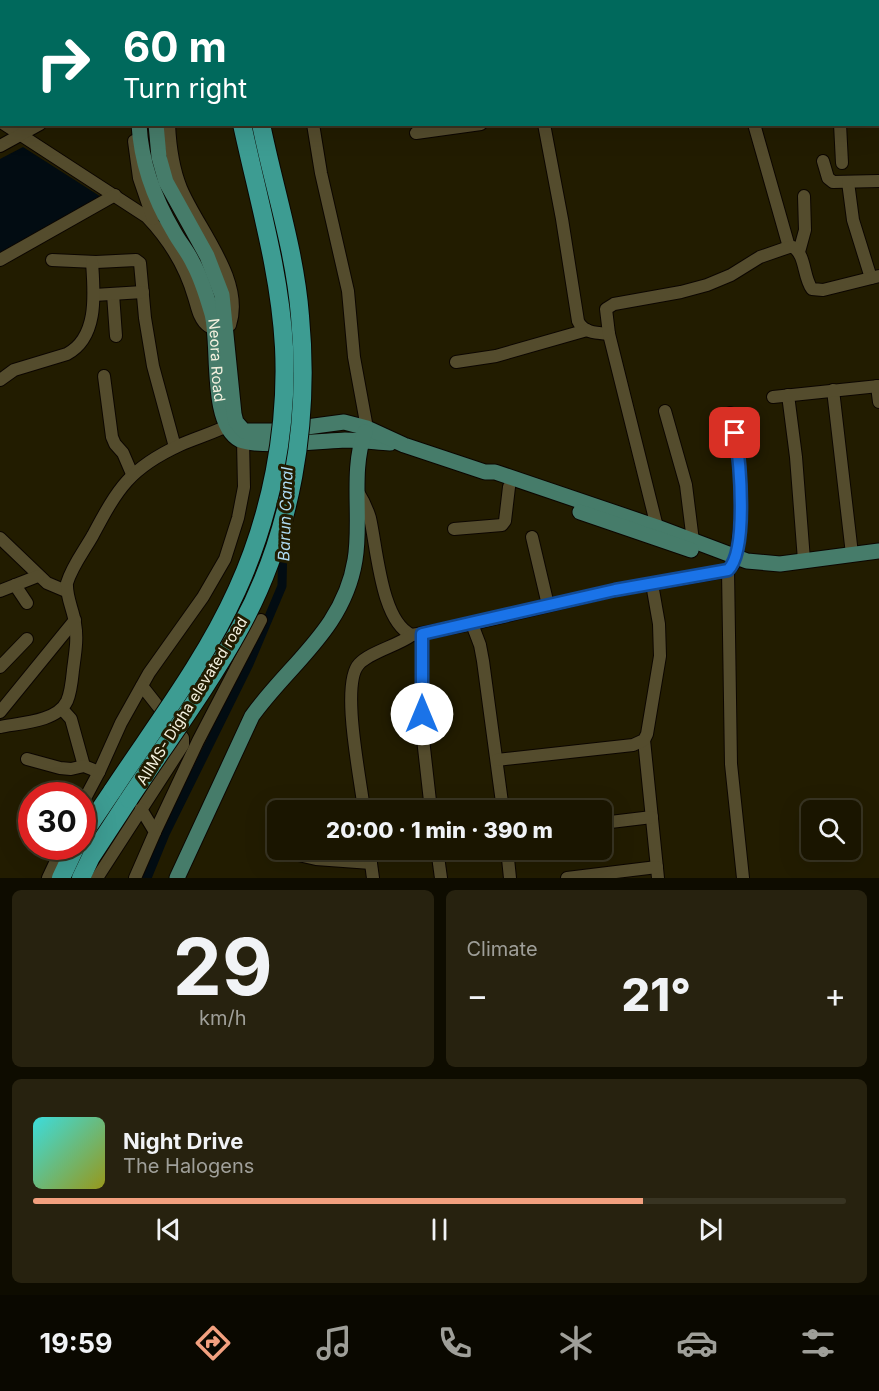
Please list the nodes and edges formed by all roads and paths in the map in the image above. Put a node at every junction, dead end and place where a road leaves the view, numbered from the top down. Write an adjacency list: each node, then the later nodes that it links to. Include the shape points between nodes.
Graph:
1 (6, 126): 15 (street)
2 (36, 126): 15 (street)
3 (132, 126): 23 (street, via 139,178)
4 (139, 126): 32 (main road, Neora Road, via 151,184)
5 (156, 126): 32 (main road, Neora Road, via 166,182 216,276 222,295)
6 (169, 126): 32 (street, via 180,186 230,286 233,316 230,325)
7 (242, 126): 91 (highway, AIIMS- Digha elevated road, bridge, via 281,317 285,379 277,461 262,524 237,590 188,677)
8 (261, 126): 90 (highway, AIIMS- Digha elevated road, bridge, via 300,315 304,382 290,498 270,564 241,627)
9 (313, 126): 47 (street, via 348,291)
10 (467, 126): 14 (street)
11 (544, 126): 33 (street, via 578,321)
12 (755, 126): 24 (street)
13 (840, 126): 18 (street)
14 (416, 133)
15 (19, 136): 16 (street); 21 (street)
16 (0, 146)
17 (823, 161): 20 (street, via 830,180)
18 (842, 163)
19 (879, 181): 20 (street)
20 (848, 182): 28 (street, via 853,220)
21 (114, 195): 23 (street, via 138,209); 25 (street)
22 (804, 196): 24 (street, via 805,230)
23 (155, 226): 32 (street, via 186,272 204,322)
24 (794, 250): 28 (street, via 812,289 823,290); 34 (street, via 766,254 707,285 609,306 605,313)
25 (0, 260)
26 (52, 260): 27 (street)
27 (92, 262): 29 (street, via 139,261); 31 (street)
28 (875, 277)
29 (143, 292): 30 (street); 50 (street, via 153,366)
30 (113, 294): 31 (street); 35 (street)
31 (94, 295): 38 (street, via 87,331 73,351 14,370)
32 (220, 323): 46 (main road)
33 (587, 330): 34 (street); 36 (street, via 496,356)
34 (609, 334): 55 (street)
35 (116, 336)
36 (456, 362)
37 (104, 376): 52 (street, via 112,437)
38 (0, 380)
39 (878, 386): 40 (street); 43 (street)
40 (833, 390): 41 (street); 61 (street)
41 (788, 395): 42 (street); 63 (street)
42 (774, 396)
43 (879, 402)
44 (665, 411): 59 (street, via 686,485)
45 (730, 413): 64 (street, via 741,475 740,519)
46 (231, 424): 48 (main road, via 244,431); 49 (main road); 50 (street)
47 (359, 436): 48 (main road, bridge); 48 (main road, bridge, via 345,422); 51 (main road, via 404,445); 54 (main road)
48 (276, 437): 49 (main road, via 260,444)
49 (243, 441): 78 (street, via 244,487 225,559)
50 (176, 447): 52 (street)
51 (485, 472): 53 (main road, via 492,480); 55 (main road, via 495,472)
52 (132, 474): 69 (street, via 69,576)
53 (509, 487): 56 (street, via 502,525); 64 (main road)
54 (357, 491): 75 (street, via 369,515 390,609 400,627); 108 (main road, via 356,560 343,601 324,633 252,716)
55 (657, 527): 59 (main road)
56 (454, 529)
57 (532, 537): 71 (street)
58 (1, 540): 65 (street)
59 (693, 541): 64 (main road)
60 (879, 551): 61 (main road)
61 (852, 554): 63 (main road)
62 (879, 558): 64 (main road, via 779,571)
63 (804, 560): 64 (main road)
64 (732, 564): 66 (street); 113 (street, via 731,764)
65 (38, 576): 67 (street); 69 (street)
66 (652, 584): 71 (street); 81 (street, via 660,656)
67 (15, 585): 68 (street); 70 (street)
68 (0, 591)
69 (66, 591): 72 (street)
70 (27, 603)
71 (548, 605): 74 (street)
72 (75, 620): 79 (street, via 72,682); 80 (street)
73 (261, 620): 94 (street)
74 (472, 624): 75 (street); 83 (street, via 481,653)
75 (417, 635): 87 (street, via 360,662 352,680 352,717); 88 (street)
76 (27, 639): 77 (street)
77 (0, 667)
78 (142, 686): 85 (street); 90 (street, via 183,738 183,745)
79 (62, 709): 80 (street, via 45,717); 84 (street, via 71,720)
80 (2, 720)
81 (644, 740): 83 (street, via 633,745); 92 (street)
82 (27, 759): 84 (street, via 60,768)
83 (497, 760): 89 (street)
84 (84, 766): 85 (street)
85 (99, 772): 86 (street)
86 (94, 782)
87 (363, 800)
88 (430, 800)
89 (502, 800)
90 (135, 804): 94 (street); 105 (highway, AIIMS- Digha elevated road, via 91,857); 106 (street)
91 (96, 815)
92 (652, 817): 93 (street); 102 (street)
93 (612, 821)
94 (155, 832): 107 (street)
95 (56, 860): 103 (street)
96 (69, 860): 104 (highway)
97 (330, 860): 101 (street)
98 (371, 860): 101 (street)
99 (439, 860): 110 (street)
100 (508, 860): 111 (street)
101 (371, 863): 109 (street)
102 (657, 872): 112 (street)
103 (48, 878)
104 (60, 878)
105 (81, 878)
106 (97, 878)
107 (135, 878)
108 (177, 878)
109 (373, 878)
110 (441, 878)
111 (510, 878)
112 (567, 878)
113 (743, 878)

